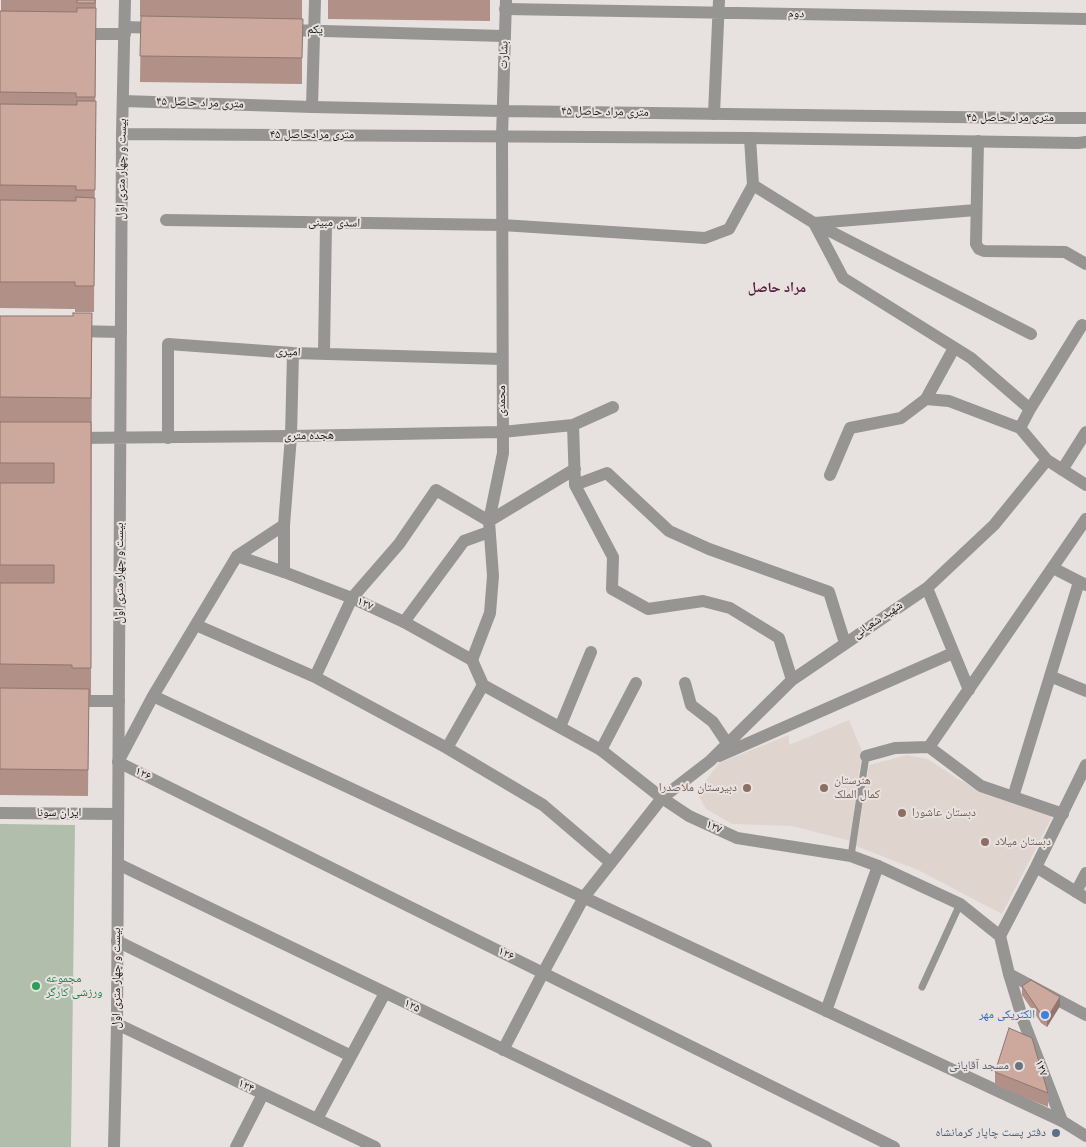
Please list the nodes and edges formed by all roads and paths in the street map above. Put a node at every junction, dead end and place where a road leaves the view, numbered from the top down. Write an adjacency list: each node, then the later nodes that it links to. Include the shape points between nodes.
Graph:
1 (125, 0): 9 (street, بیست و چهار متری اول)
2 (315, 0): 8 (street)
3 (505, 4): 4 (street, دوم); 11 (street, بشارت)
4 (718, 6): 5 (street, دوم); 15 (street)
5 (1086, 19)
6 (175, 28): 9 (street)
7 (274, 30): 8 (street, یکم)
8 (314, 30): 11 (street, یکم); 13 (street)
9 (125, 31): 10 (street); 12 (street, بیست و چهار متری اول)
10 (67, 34)
11 (504, 36): 14 (street, بشارت)
12 (123, 101): 13 (street, ۴۵ متری مراد حاصل); 17 (street, بیست و چهار متری اول)
13 (312, 107): 14 (street, ۴۵ متری مراد حاصل)
14 (502, 111): 15 (street, ۴۵ متری مراد حاصل); 18 (street, بشارت)
15 (714, 114): 16 (street, ۴۵ متری مراد حاصل)
16 (1086, 118)
17 (122, 134): 18 (street, ۴۵ متری مرادحاصل); 31 (street, بیست و چهار متری اول)
18 (502, 137): 19 (street, ۴۵ متری مراد حاصل); 27 (street, محمدی)
19 (750, 138): 20 (street, ۴۵ متری مراد حاصل); 22 (street)
20 (978, 141): 21 (street, ۴۵ متری مراد حاصل); 23 (street)
21 (1086, 142)
22 (753, 185): 26 (street); 27 (street, اسدی مبینی, via 730,229 705,238)
23 (976, 210): 26 (street); 28 (street, via 976,244 979,249 1066,252)
24 (166, 220): 25 (street, اسدی مبینی)
25 (326, 223): 27 (street, اسدی مبینی); 35 (street)
26 (814, 223): 32 (street); 33 (street, via 843,278)
27 (502, 225): 36 (street, محمدی)
28 (1086, 264)
29 (1082, 326): 39 (street)
30 (65, 331): 31 (street)
31 (121, 332): 46 (street, بیست و چهار متری اول)
32 (1030, 334)
33 (954, 348): 37 (street); 39 (street, via 971,358)
34 (293, 353): 35 (street, امیری); 44 (street); 47 (street, امیری, via 168,344)
35 (324, 354): 36 (street, امیری)
36 (502, 359): 42 (street, محمدی)
37 (926, 399): 41 (street, via 949,401); 51 (street, via 901,418 850,428)
38 (613, 407): 40 (street, هجده متری)
39 (1030, 409): 41 (street)
40 (573, 425): 42 (street, هجده متری); 49 (street)
41 (1020, 428): 48 (street)
42 (502, 432): 44 (street, هجده متری); 56 (street, محمدی, via 503,454)
43 (1086, 432): 50 (street)
44 (291, 436): 47 (street, هجده متری); 55 (street)
45 (65, 437): 46 (street, هجده متری)
46 (120, 438): 47 (street, هجده متری); 79 (street, بیست و چهار متری اول)
47 (168, 438)
48 (1047, 460): 50 (street); 61 (street, شهید شعبانی, via 994,525)
49 (575, 469): 52 (street); 56 (street)
50 (1062, 470): 53 (street)
51 (830, 475)
52 (575, 485): 65 (street, via 607,473 668,531 829,592); 71 (street, via 613,557 612,589 648,609 703,601 730,608 779,638)
53 (1086, 485)
54 (1086, 519): 58 (street)
55 (284, 525): 57 (street); 59 (street)
56 (489, 527): 62 (street, via 436,490 399,544); 63 (street, via 464,541); 68 (street, محمدی, via 493,576 490,613)
57 (237, 556): 59 (street, ۱۲۷); 64 (street)
58 (1052, 568): 60 (street); 75 (street)
59 (284, 572): 62 (street, ۱۲۷)
60 (1082, 583): 69 (street)
61 (927, 588): 65 (street, شهید شعبانی); 67 (street)
62 (352, 598): 63 (street, ۱۲۷); 70 (street)
63 (404, 622): 68 (street, ۱۲۷)
64 (196, 625): 70 (street); 77 (street)
65 (845, 643): 71 (street, شهید شعبانی)
66 (591, 652): 80 (street)
67 (953, 653): 75 (street); 86 (street)
68 (472, 660): 74 (street)
69 (1050, 676): 76 (street); 89 (street)
70 (314, 677): 83 (street)
71 (792, 680): 81 (street, شهید شعبانی)
72 (636, 684): 84 (street)
73 (685, 684): 81 (street, via 691,705 712,722)
74 (483, 685): 80 (street, ۱۲۷); 83 (street)
75 (968, 690): 82 (street)
76 (1086, 691)
77 (153, 696): 87 (street); 101 (street)
78 (59, 701): 79 (street)
79 (119, 701): 87 (street, بیست و چهار متری اول)
80 (560, 727): 84 (street, ۱۲۷)
81 (727, 743): 86 (street, شهید شعبانی)
82 (929, 747): 85 (street, via 895,748); 89 (street, via 981,786)
83 (447, 748): 95 (street, via 543,805)
84 (601, 750): 90 (street, ۱۲۷)
85 (866, 756): 94 (lane)
86 (710, 760): 90 (street, شهید شعبانی)
87 (118, 762): 92 (street, بیست و چهار متری اول); 105 (street, ۱۲۶)
88 (1086, 765): 93 (street)
89 (1013, 797): 93 (street)
90 (662, 798): 94 (street, ۱۲۷, via 689,816 737,838); 95 (street, شهید شعبانی)
91 (0, 813): 92 (street, ایران سونا)
92 (118, 814): 96 (street, بیست و چهار متری اول)
93 (1063, 814): 98 (street)
94 (850, 856): 97 (street, ۱۲۷)
95 (611, 863): 101 (street, شهید شعبانی)
96 (118, 864): 104 (street, بیست و چهار متری اول); 108 (street, ۱۲۵)
97 (878, 866): 102 (street, ۱۲۷); 109 (street)
98 (1036, 867): 100 (street); 103 (street)
99 (1086, 873): 100 (street)
100 (1081, 895)
101 (584, 897): 105 (street, شهید شعبانی); 109 (street)
102 (960, 904): 103 (street, ۱۲۷); 107 (lane)
103 (1000, 936): 106 (street, ۱۲۷)
104 (117, 941): 111 (street, بیست و چهار متری اول); 113 (street)
105 (543, 972): 112 (street, شهید شعبانی); 122 (street, ۱۲۶)
106 (1009, 974): 110 (street); 116 (street, ۱۲۷)
107 (922, 986)
108 (385, 993): 112 (street, ۱۲۵); 113 (street)
109 (826, 1011): 116 (street)
110 (1086, 1015)
111 (117, 1024): 114 (street, ۱۲۴); 118 (street, بیست و چهار متری اول)
112 (504, 1050): 121 (street, ۱۲۵)
113 (351, 1056): 115 (street)
114 (263, 1094): 115 (street, ۱۲۴); 119 (street)
115 (317, 1119): 120 (street, ۱۲۴)
116 (1062, 1121): 117 (street)
117 (1086, 1136)
118 (114, 1147)
119 (236, 1147)
120 (375, 1147)
121 (706, 1147)
122 (894, 1147)

